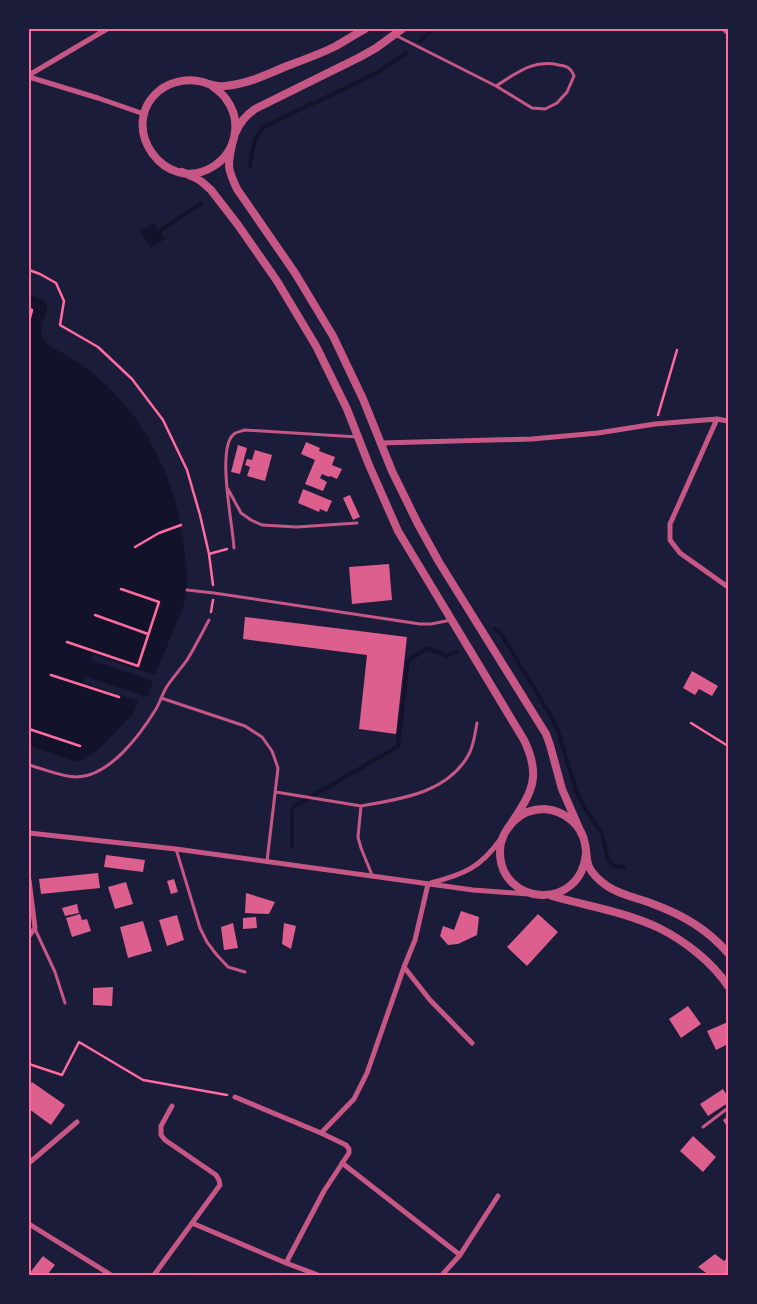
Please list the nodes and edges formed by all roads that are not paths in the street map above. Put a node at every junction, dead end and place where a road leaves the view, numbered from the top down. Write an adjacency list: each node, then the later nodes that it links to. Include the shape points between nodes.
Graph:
1 (107, 29): 7 (street)
2 (365, 29): 8 (street, via 248,83)
3 (402, 29): 6 (street)
4 (724, 29): 5 (street)
5 (728, 33)
6 (394, 35): 9 (lane); 11 (street, via 360,58 255,109 242,121)
7 (29, 76): 10 (street)
8 (212, 86): 10 (street, via 194,80 167,86 153,98); 11 (street, via 232,108)
9 (496, 86): 9 (lane, via 532,108 545,109 558,103 574,76 568,66 541,63)
10 (144, 114): 13 (street, via 143,131 148,148 166,166)
11 (235, 136): 12 (street)
12 (232, 145): 13 (street, via 215,165 199,172); 17 (street, via 228,161 230,175 333,336)
13 (182, 172): 16 (street, via 211,190 277,281 316,346)
14 (717, 419): 15 (street); 17 (street, via 532,439); 21 (street, via 670,524 670,540 680,553)
15 (728, 421)
16 (359, 437): 18 (lane, via 245,430 234,434 226,449); 24 (street, via 398,531)
17 (380, 443): 33 (street, via 439,562 546,734 560,781)
18 (227, 487): 19 (lane, via 241,513 262,525 296,527); 20 (lane)
19 (357, 523)
20 (234, 548)
21 (728, 587)
22 (187, 590): 24 (lane, via 420,624)
23 (209, 620): 25 (lane, via 188,659)
24 (452, 620): 30 (street, via 531,755 534,775 530,790)
25 (161, 698): 27 (lane, via 129,745 102,770 77,776 62,775); 28 (lane, via 245,726 262,737 278,768)
26 (477, 724): 29 (lane, via 470,752 459,769 441,783 399,800)
27 (29, 765)
28 (276, 792): 29 (lane); 36 (lane)
29 (360, 806): 37 (lane, via 358,836)
30 (508, 827): 32 (street); 33 (street, via 518,817 544,809 570,819)
31 (29, 833): 34 (street)
32 (504, 835): 39 (street, via 492,851 467,871); 40 (street, via 501,860 507,876 518,888)
33 (582, 835): 35 (street)
34 (176, 848): 36 (street); 46 (lane, via 207,942 228,967)
35 (586, 852): 41 (street, via 582,871 575,882); 44 (street, via 589,867 606,885 687,920 703,929)
36 (267, 860): 37 (street)
37 (372, 875): 39 (street)
38 (29, 880): 42 (street)
39 (428, 884): 40 (street); 45 (street, via 415,940)
40 (534, 895): 41 (street)
41 (550, 895): 47 (street, via 659,928 701,956)
42 (35, 928): 43 (street); 48 (lane)
43 (29, 936)
44 (728, 953)
45 (404, 967): 49 (street, via 430,1000); 55 (street, via 360,1090)
46 (245, 972)
47 (728, 986)
48 (65, 1003)
49 (472, 1043)
50 (235, 1097): 55 (street)
51 (172, 1106): 59 (street, via 161,1126 161,1135 220,1180 219,1188)
52 (728, 1108): 54 (lane)
53 (77, 1122): 56 (street)
54 (703, 1127)
55 (321, 1133): 57 (street, via 349,1149)
56 (29, 1163)
57 (342, 1163): 61 (street); 62 (street)
58 (498, 1196): 61 (street)
59 (192, 1223): 62 (street); 64 (street)
60 (29, 1224): 63 (street)
61 (460, 1255): 66 (street)
62 (286, 1263): 65 (street)
63 (111, 1275)
64 (154, 1275)
65 (318, 1275)
66 (444, 1275)

